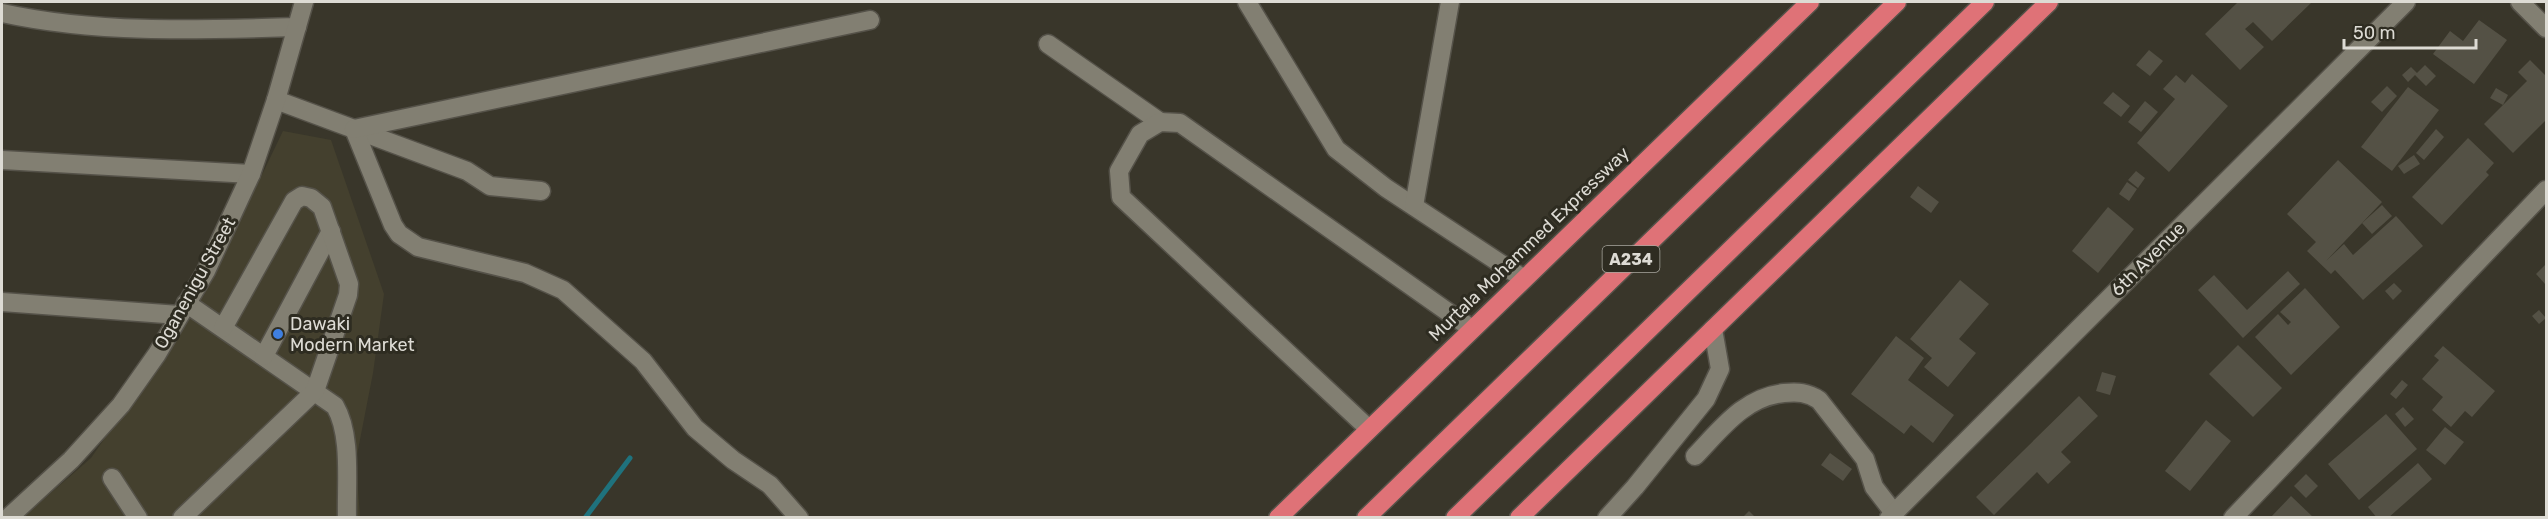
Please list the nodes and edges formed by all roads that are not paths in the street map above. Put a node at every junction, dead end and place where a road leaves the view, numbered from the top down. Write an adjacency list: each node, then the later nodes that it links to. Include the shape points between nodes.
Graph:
1 (304, 2): 12 (street, Oganenigu Street)
2 (1247, 2): 22 (street, via 1336,149)
3 (1450, 2): 22 (street)
4 (1810, 2): 24 (highway, Murtala Mohammed Expressway)
5 (1897, 2): 42 (highway, A234)
6 (1985, 2): 43 (highway)
7 (2049, 2): 29 (highway)
8 (2406, 2): 35 (street, 6th Avenue)
9 (2520, 2): 13 (street)
10 (2, 13): 12 (street, via 99,27)
11 (870, 20): 17 (street)
12 (297, 27): 15 (street, Oganenigu Street)
13 (2547, 28)
14 (1048, 44): 16 (street)
15 (276, 100): 17 (street); 19 (street, Oganenigu Street)
16 (1160, 122): 28 (street, via 1180,123); 32 (street, via 1140,134 1124,160 1119,171 1121,197)
17 (354, 129): 21 (street, via 467,171 490,186); 40 (street, via 399,234 418,247 525,273 563,290 643,360 695,428 770,485)
18 (2, 160): 19 (street)
19 (251, 174): 26 (street, Oganenigu Street, via 206,271)
20 (2547, 190): 46 (street)
21 (541, 191)
22 (1414, 206): 24 (street)
23 (331, 231): 27 (street, via 321,207 311,198 302,196 294,201); 30 (street); 31 (street, via 346,272 348,295)
24 (1524, 279): 28 (highway, Murtala Mohammed Expressway)
25 (2, 302): 26 (street)
26 (182, 309): 27 (street); 36 (street, Oganenigu Street, via 141,377 101,429)
27 (223, 328): 30 (street)
28 (1472, 329): 32 (highway, Murtala Mohammed Expressway)
29 (1713, 329): 44 (highway); 45 (street, via 1720,369 1706,399)
30 (264, 356): 31 (street)
31 (315, 391): 38 (street); 39 (street, via 335,406 342,419)
32 (1369, 429): 41 (highway, Murtala Mohammed Expressway)
33 (1695, 456): 35 (street, via 1742,408 1768,395 1810,394 1865,459 1874,487)
34 (112, 478): 37 (street)
35 (1892, 515)
36 (8, 518)
37 (138, 518)
38 (182, 518)
39 (347, 518)
40 (799, 518)
41 (1278, 518)
42 (1366, 518)
43 (1455, 518)
44 (1520, 518)
45 (1607, 518)
46 (2233, 518)

